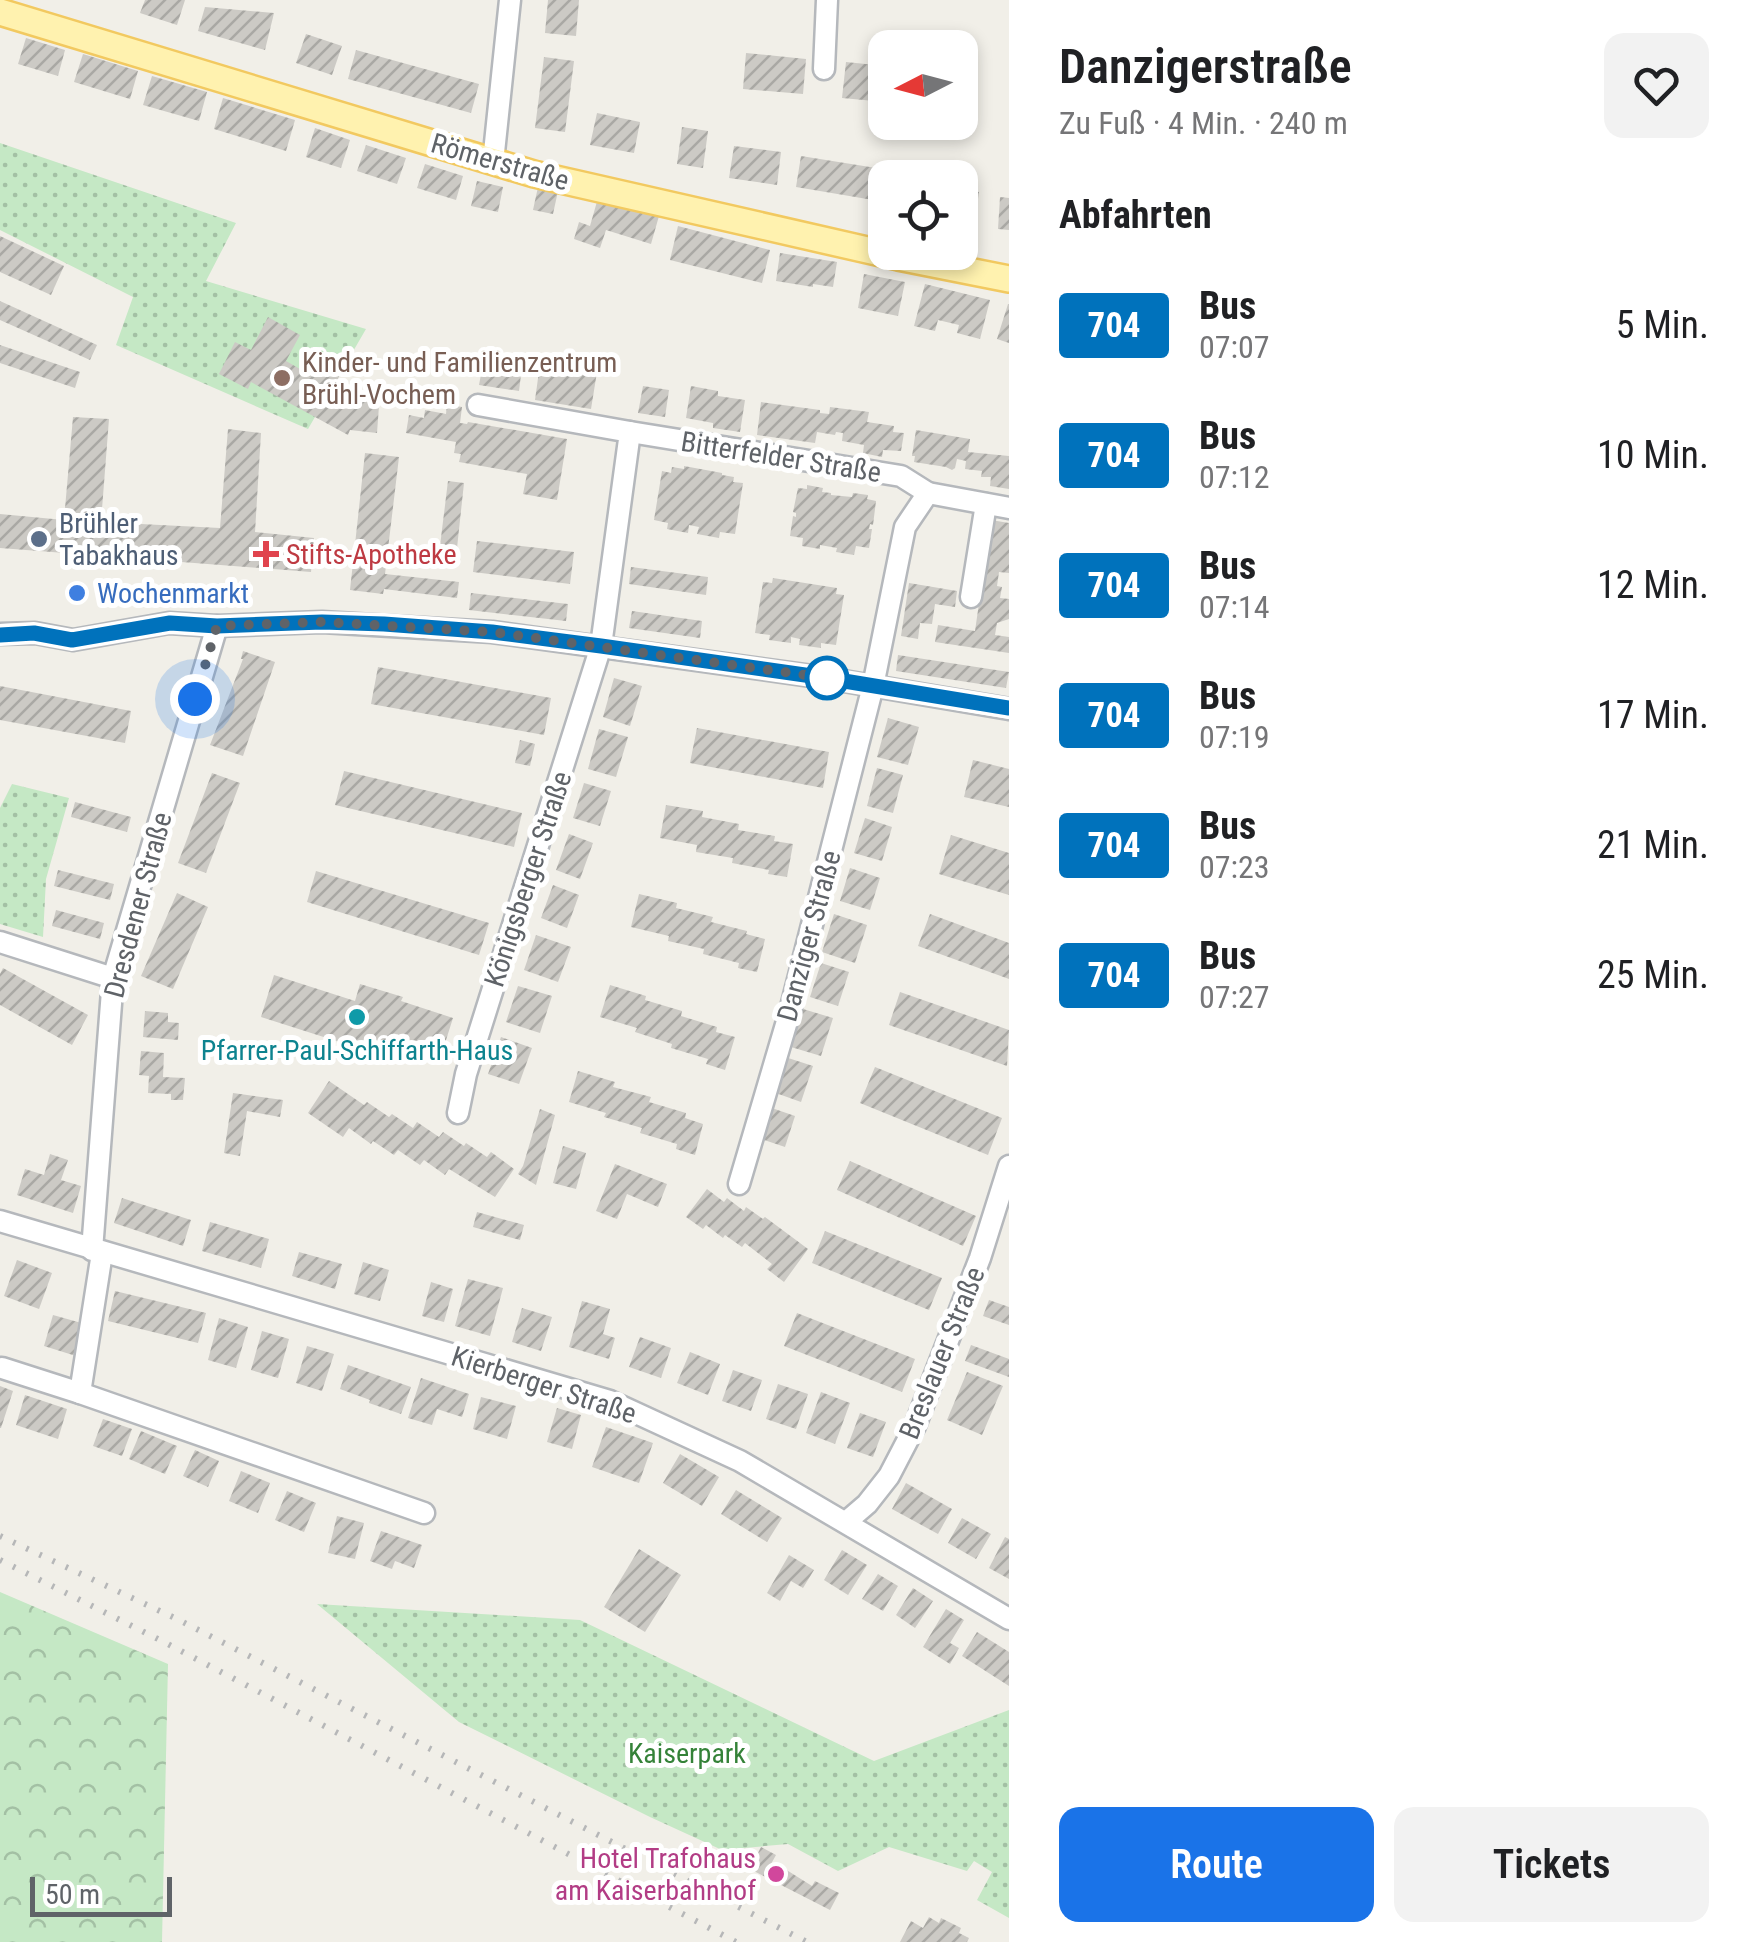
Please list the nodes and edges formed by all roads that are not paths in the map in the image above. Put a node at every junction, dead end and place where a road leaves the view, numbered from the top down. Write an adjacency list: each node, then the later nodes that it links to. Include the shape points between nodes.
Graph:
1 (510, 0): 5 (street)
2 (827, 0): 4 (street)
3 (0, 12): 5 (main road, Römerstraße)
4 (824, 69)
5 (493, 162): 6 (main road, Römerstraße)
6 (1009, 280)
7 (478, 405): 8 (street, Bitterfelder Straße)
8 (630, 432): 9 (street, Bitterfelder Straße, via 901,476); 15 (street, Königsberger Straße)
9 (928, 493): 10 (street, Bitterfelder Straße); 16 (street, via 905,527)
10 (986, 504): 11 (street, Bitterfelder Straße); 12 (street)
11 (1009, 508)
12 (972, 597)
13 (217, 626): 14 (street, via 170,623 72,640); 15 (street, via 384,624); 19 (street, Dresdener Straße)
14 (0, 634)
15 (601, 646): 16 (street); 20 (street, Königsberger Straße)
16 (873, 686): 17 (street); 22 (street, Danziger Straße)
17 (1009, 708)
18 (0, 942): 19 (street)
19 (113, 978): 24 (street, Dresdener Straße)
20 (458, 1114)
21 (1009, 1166): 28 (street, Breslauer Straße, via 915,1426 889,1476)
22 (739, 1184)
23 (0, 1221): 24 (street, Kierberger Straße)
24 (97, 1252): 26 (street); 28 (street, Kierberger Straße, via 610,1401 740,1461)
25 (2, 1368): 26 (street)
26 (80, 1393): 27 (street)
27 (424, 1513)
28 (846, 1522): 29 (street, Kierberger Straße)
29 (1009, 1619)

